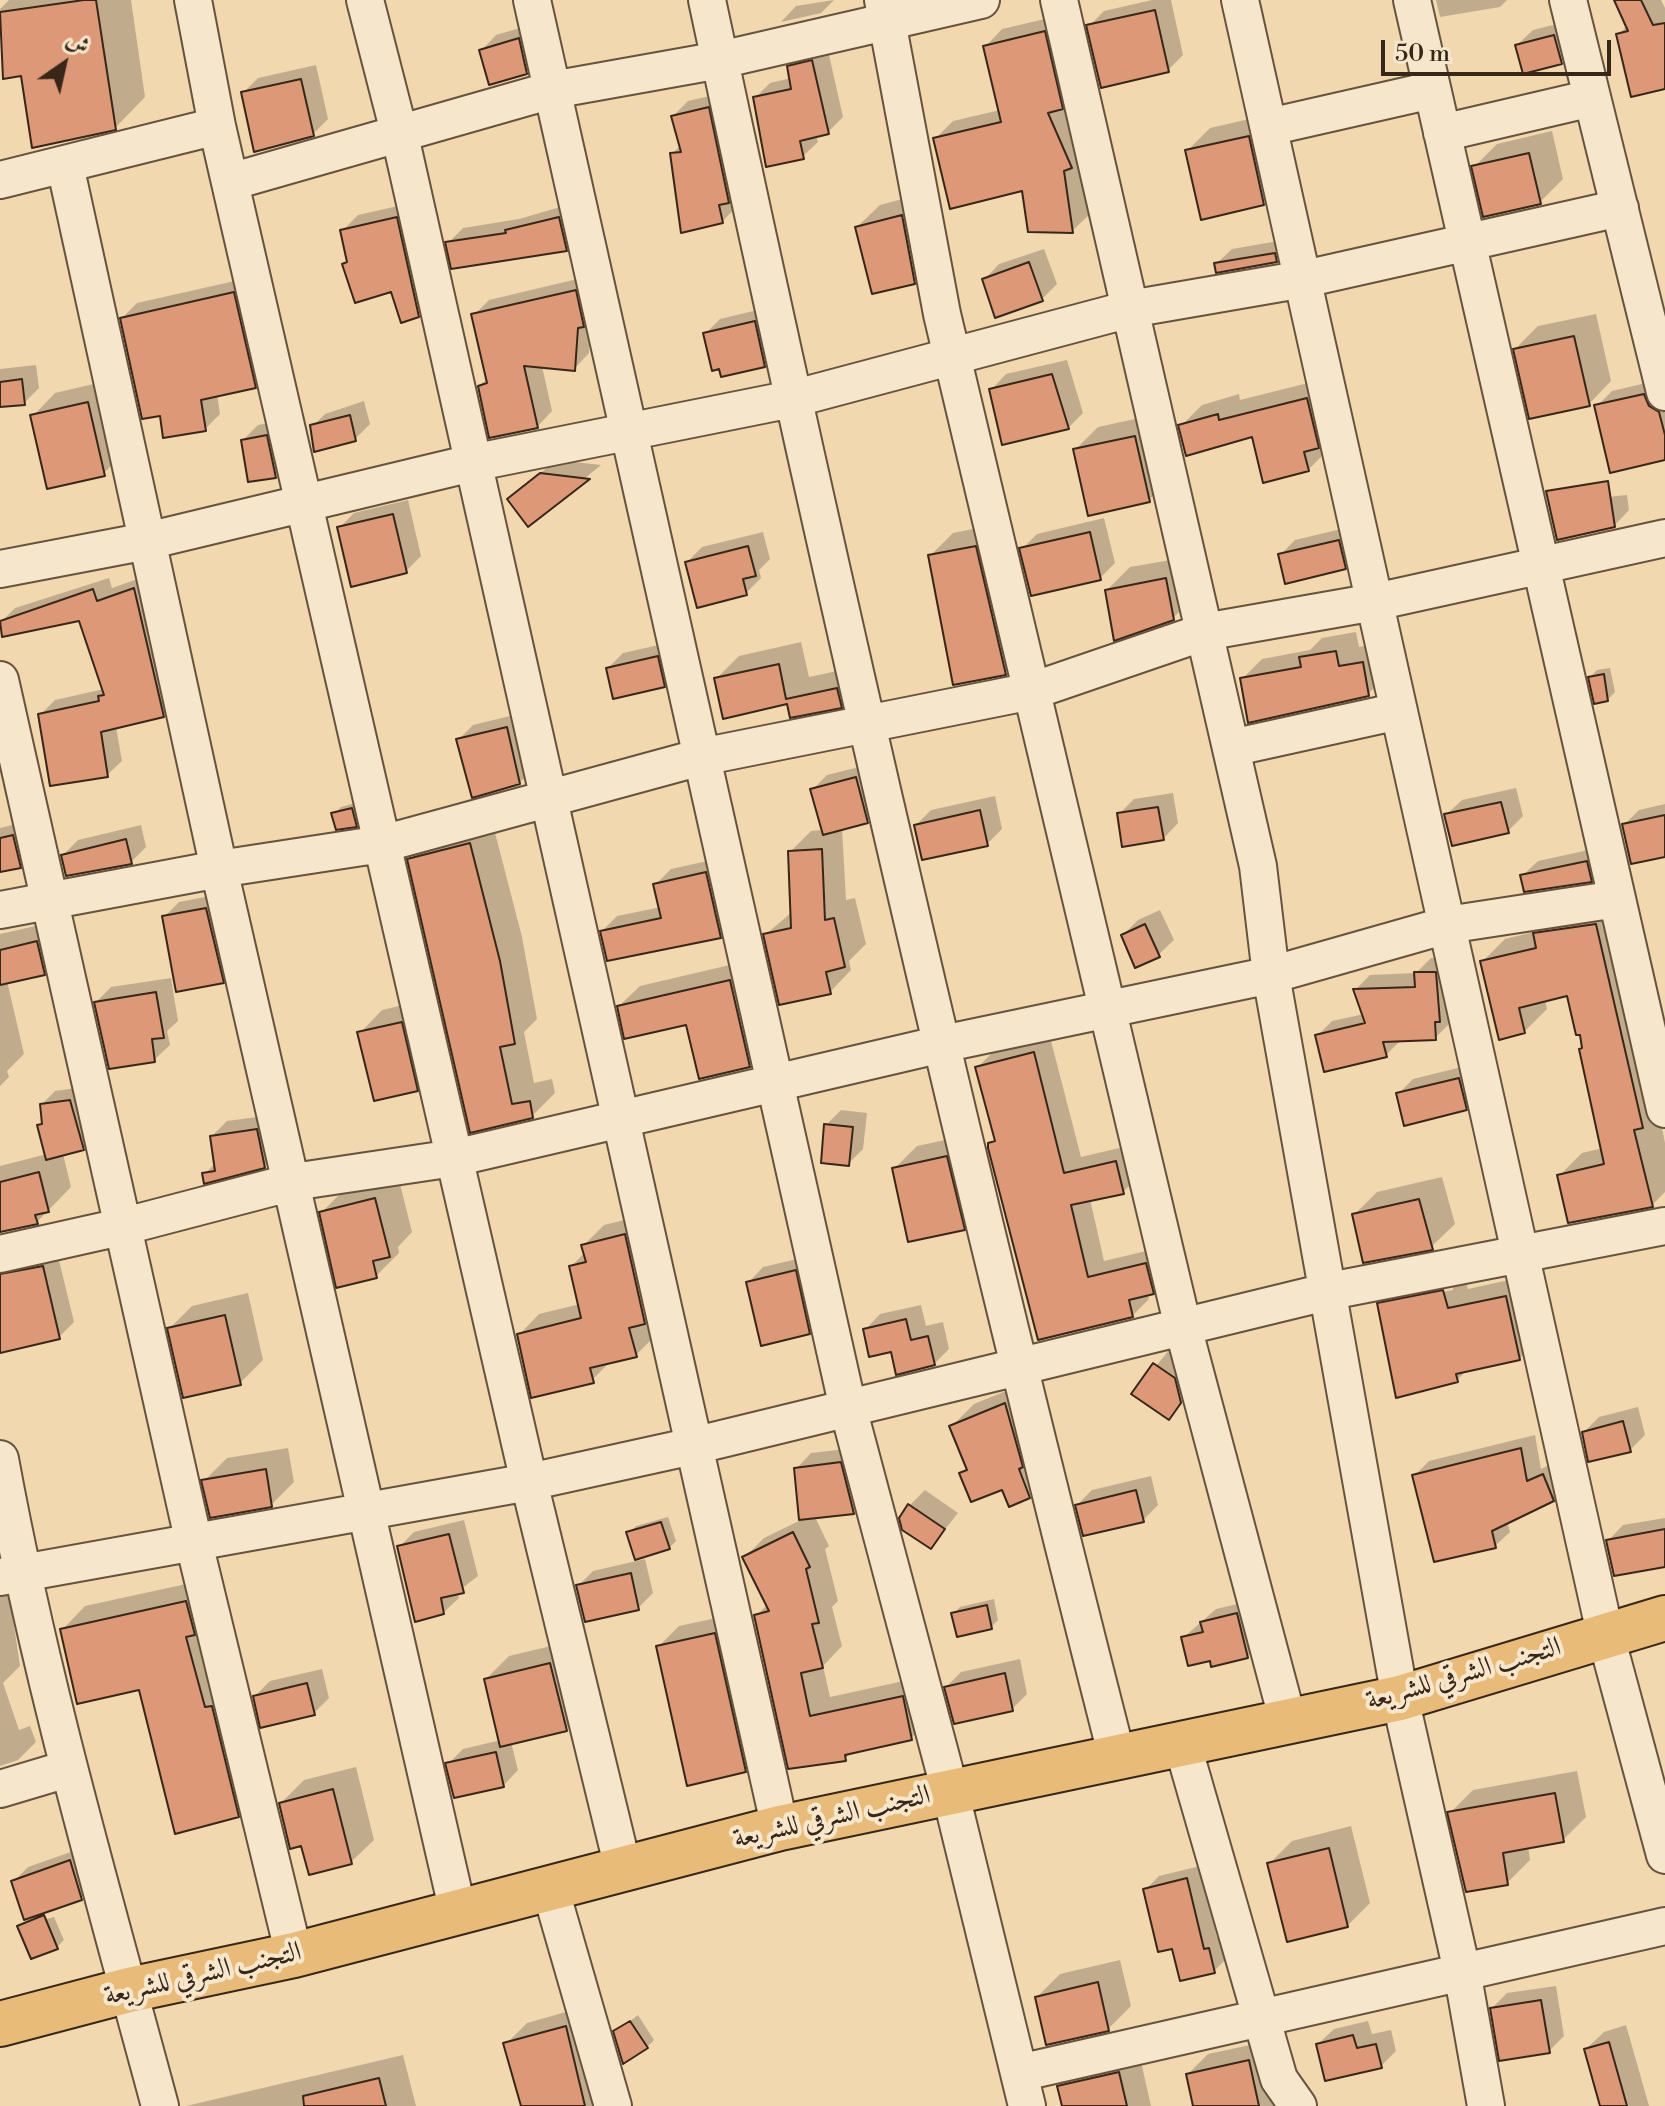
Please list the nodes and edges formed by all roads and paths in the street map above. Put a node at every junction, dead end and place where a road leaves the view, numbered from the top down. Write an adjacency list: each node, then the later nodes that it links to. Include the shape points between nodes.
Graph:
1 (193, 0): 15 (street)
2 (365, 0): 18 (street)
3 (532, 0): 12 (street)
4 (707, 0): 11 (street)
5 (981, 0): 10 (street)
6 (1059, 0): 25 (street)
7 (1240, 0): 16 (street)
8 (1412, 0): 13 (street)
9 (1568, 0): 14 (street)
10 (885, 11): 11 (street); 26 (street)
11 (720, 60): 12 (street); 28 (street)
12 (552, 90): 18 (street); 29 (street)
13 (1432, 90): 16 (street); 17 (street)
14 (1592, 98): 17 (street); 22 (street)
15 (217, 126): 19 (street); 21 (street)
16 (1269, 127): 24 (street)
17 (1442, 133): 23 (street)
18 (400, 136): 21 (street); 30 (street)
19 (65, 165): 20 (street); 33 (street)
20 (0, 180)
21 (230, 182): 31 (street)
22 (1620, 208): 23 (street); 27 (street)
23 (1468, 245): 24 (street); 34 (street)
24 (1304, 279): 25 (street); 36 (street)
25 (1130, 309): 26 (street); 37 (street)
26 (952, 354): 28 (street); 39 (street)
27 (1665, 392)
28 (792, 399): 29 (street); 41 (street)
29 (629, 433): 30 (street); 43 (street)
30 (472, 463): 31 (street); 44 (street)
31 (303, 501): 33 (street); 45 (street)
32 (1665, 538): 34 (street)
33 (147, 541): 35 (street); 46 (street)
34 (1541, 565): 36 (street); 47 (street)
35 (0, 569)
36 (1375, 602): 37 (street); 40 (street)
37 (1204, 632): 39 (street); 42 (street)
38 (0, 680): 48 (street)
39 (1032, 691): 41 (street); 52 (street)
40 (1399, 711): 42 (street); 50 (street)
41 (868, 727): 43 (street); 53 (street)
42 (1231, 748): 51 (street, via 1258,866)
43 (701, 757): 44 (street); 54 (street)
44 (547, 798): 45 (street); 56 (street)
45 (382, 844): 46 (street); 57 (street)
46 (219, 869): 48 (street); 58 (street)
47 (1617, 899): 50 (street); 55 (street)
48 (50, 900): 49 (street); 59 (street)
49 (0, 910)
50 (1447, 925): 51 (street); 61 (street)
51 (1271, 975): 52 (street); 63 (street)
52 (1107, 1011): 53 (street); 64 (street)
53 (942, 1044): 54 (street); 65 (street)
54 (775, 1083): 56 (street); 66 (street)
55 (1665, 1109)
56 (619, 1121): 57 (street); 67 (street)
57 (454, 1158): 58 (street); 69 (street)
58 (293, 1182): 59 (street); 70 (street)
59 (125, 1226): 62 (street); 71 (street)
60 (1665, 1226): 61 (street)
61 (1520, 1252): 63 (street); 74 (street)
62 (0, 1254)
63 (1330, 1291): 64 (street); 75 (street)
64 (1183, 1327): 65 (street); 76 (street)
65 (1017, 1367): 66 (street); 78 (street)
66 (848, 1408): 67 (street); 81 (street)
67 (693, 1446): 69 (street); 82 (street)
68 (0, 1459): 72 (street)
69 (529, 1482): 70 (street); 84 (street)
70 (368, 1512): 71 (street); 86 (street)
71 (194, 1543): 72 (street); 88 (street)
72 (11, 1575): 79 (street)
73 (1665, 1618): 74 (main road, التجنب الشرقي للشريعة)
74 (1605, 1633): 75 (main road, التجنب الشرقي للشريعة); 83 (street)
75 (1400, 1698): 76 (main road, التجنب الشرقي للشريعة); 89 (street)
76 (1288, 1721): 77 (main road, التجنب الشرقي للشريعة)
77 (1182, 1743): 78 (main road, التجنب الشرقي للشريعة); 91 (street)
78 (1117, 1757): 81 (main road, التجنب الشرقي للشريعة)
79 (67, 1769): 80 (street); 90 (street)
80 (0, 1789)
81 (950, 1791): 82 (main road, التجنب الشرقي للشريعة); 93 (street)
82 (780, 1828): 84 (main road, التجنب الشرقي للشريعة)
83 (1665, 1855)
84 (623, 1868): 85 (main road, التجنب الشرقي للشريعة)
85 (550, 1888): 86 (main road, التجنب الشرقي للشريعة); 95 (street)
86 (458, 1912): 88 (main road, التجنب الشرقي للشريعة)
87 (1665, 1926): 89 (street)
88 (294, 1955): 90 (main road, التجنب الشرقي للشريعة)
89 (1462, 1971): 91 (street); 97 (street)
90 (129, 1990): 92 (main road, التجنب الشرقي للشريعة); 94 (street)
91 (1261, 2016): 93 (street); 96 (street, via 1279,2079)
92 (0, 2024)
93 (1023, 2089)
94 (160, 2106)
95 (613, 2106)
96 (1298, 2106)
97 (1486, 2106)

